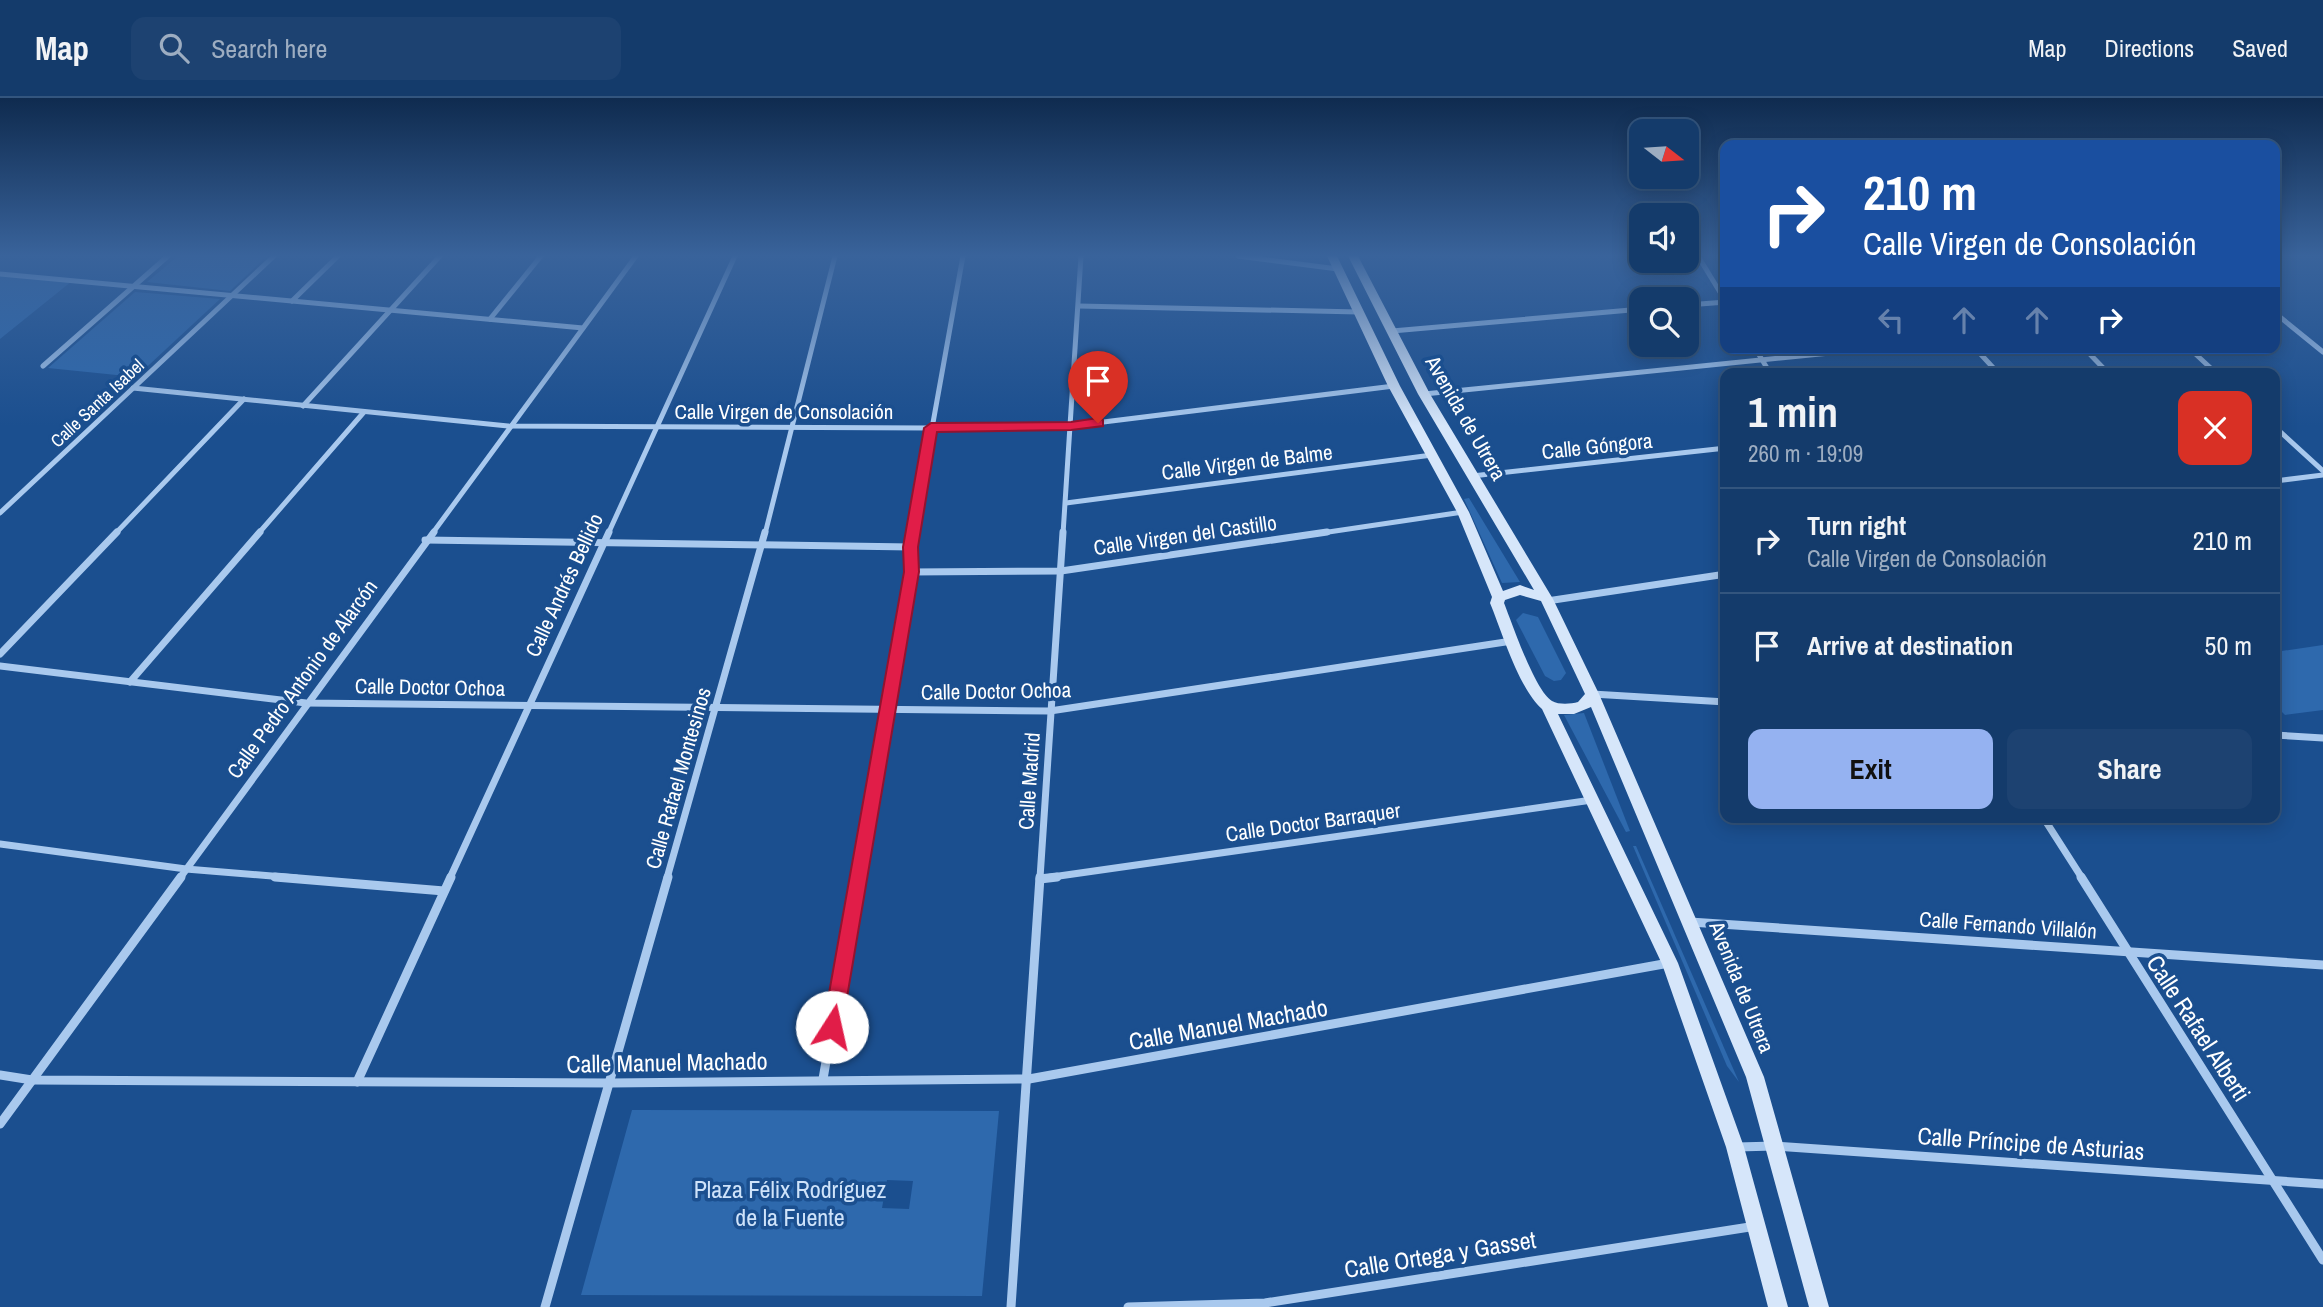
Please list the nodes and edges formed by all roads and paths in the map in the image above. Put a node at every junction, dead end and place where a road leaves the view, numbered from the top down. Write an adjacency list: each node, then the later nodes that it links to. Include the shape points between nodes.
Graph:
1 (103, 312): 25 (street)
2 (214, 312): 31 (street, Calle Santa Isabel)
3 (390, 312): 34 (street)
4 (418, 312): 15 (street)
5 (495, 312): 15 (street)
6 (594, 312): 16 (street, Calle Pedro Antonio de Alarcón)
7 (710, 312): 37 (street, Calle Andrés Bellido)
8 (820, 312): 39 (street, Calle Rafael Montesinos)
9 (953, 312): 40 (street)
10 (1079, 312): 38 (street, Calle Madrid)
11 (1359, 312): 30 (street)
12 (1382, 312): 17 (street, Avenida de Utrera)
13 (1603, 312): 17 (street)
14 (2280, 317): 18 (street)
15 (490, 319): 16 (street)
16 (583, 328): 36 (street, Calle Pedro Antonio de Alarcón)
17 (1392, 331): 32 (street, Avenida de Utrera)
18 (2323, 352)
19 (1758, 354): 24 (street)
20 (1826, 354): 24 (street)
21 (1981, 354): 27 (street)
22 (2090, 354): 28 (street)
23 (2195, 354): 29 (street)
24 (1762, 361): 26 (street); 32 (street)
25 (43, 366)
26 (1767, 368)
27 (1993, 368)
28 (2103, 368)
29 (2211, 368)
30 (1394, 386): 38 (street, Calle Virgen de Consolación); 43 (street)
31 (133, 388): 33 (street, Calle Virgen de Consolación); 49 (street, Calle Santa Isabel)
32 (1424, 394): 45 (street, Avenida de Utrera)
33 (244, 400): 34 (street, Calle Virgen de Consolación); 60 (street)
34 (303, 405): 35 (street, Calle Virgen de Consolación)
35 (364, 412): 36 (street, Calle Virgen de Consolación); 62 (street)
36 (508, 426): 37 (street, Calle Virgen de Consolación); 50 (street, Calle Pedro Antonio de Alarcón)
37 (659, 426): 39 (street, Calle Virgen de Consolación); 51 (street, Calle Andrés Bellido)
38 (1071, 426): 40 (street, Calle Virgen de Consolación); 47 (street, Calle Madrid)
39 (790, 427): 40 (street, Calle Virgen de Consolación); 52 (street, Calle Rafael Montesinos)
40 (931, 428): 53 (street)
41 (2280, 432): 44 (street)
42 (1720, 449): 45 (street, Calle Góngora)
43 (1432, 455): 47 (street, Calle Virgen de Balme); 48 (street)
44 (2323, 473): 46 (street)
45 (1472, 476): 58 (street, Avenida de Utrera)
46 (2280, 480)
47 (1066, 503): 54 (street, Calle Madrid)
48 (1463, 512): 54 (street, Calle Virgen del Castillo); 57 (street)
49 (0, 513)
50 (425, 540): 51 (street); 65 (street, Calle Pedro Antonio de Alarcón)
51 (603, 542): 52 (street); 67 (street, Calle Andrés Bellido)
52 (762, 545): 53 (street); 68 (street, Calle Rafael Montesinos)
53 (911, 547): 55 (street)
54 (1061, 571): 55 (street, Calle Virgen del Castillo); 70 (street, Calle Madrid)
55 (911, 572): 69 (street)
56 (1720, 576): 58 (street)
57 (1499, 597): 58 (street, via 1520,590); 59 (street, via 1497,603)
58 (1546, 600): 63 (street, Avenida de Utrera)
59 (1513, 641): 66 (street, via 1542,702); 70 (street, Calle Doctor Ochoa)
60 (0, 654)
61 (0, 666): 62 (street, Calle Doctor Ochoa)
62 (130, 682): 65 (street, Calle Doctor Ochoa)
63 (1592, 695): 64 (street); 66 (street, via 1579,708); 79 (street, Avenida de Utrera)
64 (1720, 702)
65 (306, 703): 67 (street, Calle Doctor Ochoa); 76 (street, Calle Pedro Antonio de Alarcón)
66 (1548, 705): 73 (street)
67 (528, 706): 68 (street, Calle Doctor Ochoa); 78 (street, Calle Andrés Bellido)
68 (716, 709): 69 (street, Calle Doctor Ochoa); 88 (street, Calle Rafael Montesinos)
69 (887, 710): 70 (street, Calle Doctor Ochoa); 84 (street)
70 (1051, 711): 77 (street, Calle Madrid)
71 (2280, 735): 72 (street)
72 (2323, 738)
73 (1592, 800): 77 (street, Calle Doctor Barraquer); 81 (street)
74 (2047, 823): 80 (street, Calle Rafael Alberti)
75 (0, 844): 76 (street)
76 (186, 869): 78 (street); 86 (street, Calle Pedro Antonio de Alarcón)
77 (1040, 879): 85 (street, Calle Madrid)
78 (444, 891): 87 (street, Calle Andrés Bellido)
79 (1690, 922): 80 (street, Calle Fernando Villalón); 90 (street, Avenida de Utrera, via 1755,1077)
80 (2125, 950): 82 (street, Calle Fernando Villalón); 92 (street, Calle Rafael Alberti)
81 (1670, 963): 85 (street, Calle Manuel Machado); 91 (street)
82 (2323, 965)
83 (0, 1075): 86 (street, Calle Manuel Machado)
84 (823, 1079): 85 (street, Calle Manuel Machado); 88 (street, Calle Manuel Machado)
85 (1029, 1079): 97 (street, Calle Madrid)
86 (32, 1080): 87 (street, Calle Manuel Machado); 89 (street, Calle Pedro Antonio de Alarcón)
87 (357, 1082): 88 (street, Calle Manuel Machado)
88 (610, 1083): 96 (street, Calle Rafael Montesinos)
89 (0, 1124)
90 (1775, 1146): 91 (street, Calle Príncipe de Asturias); 92 (street, Calle Príncipe de Asturias); 100 (street, Avenida de Utrera)
91 (1735, 1147): 94 (street)
92 (2275, 1181): 93 (street, Calle Príncipe de Asturias); 95 (street, Calle Rafael Alberti)
93 (2323, 1184)
94 (1757, 1226): 98 (street, Calle Ortega y Gasset, via 1265,1303); 99 (street)
95 (2323, 1260)
96 (545, 1307)
97 (1012, 1307)
98 (1128, 1307)
99 (1777, 1307)
100 (1819, 1307)

